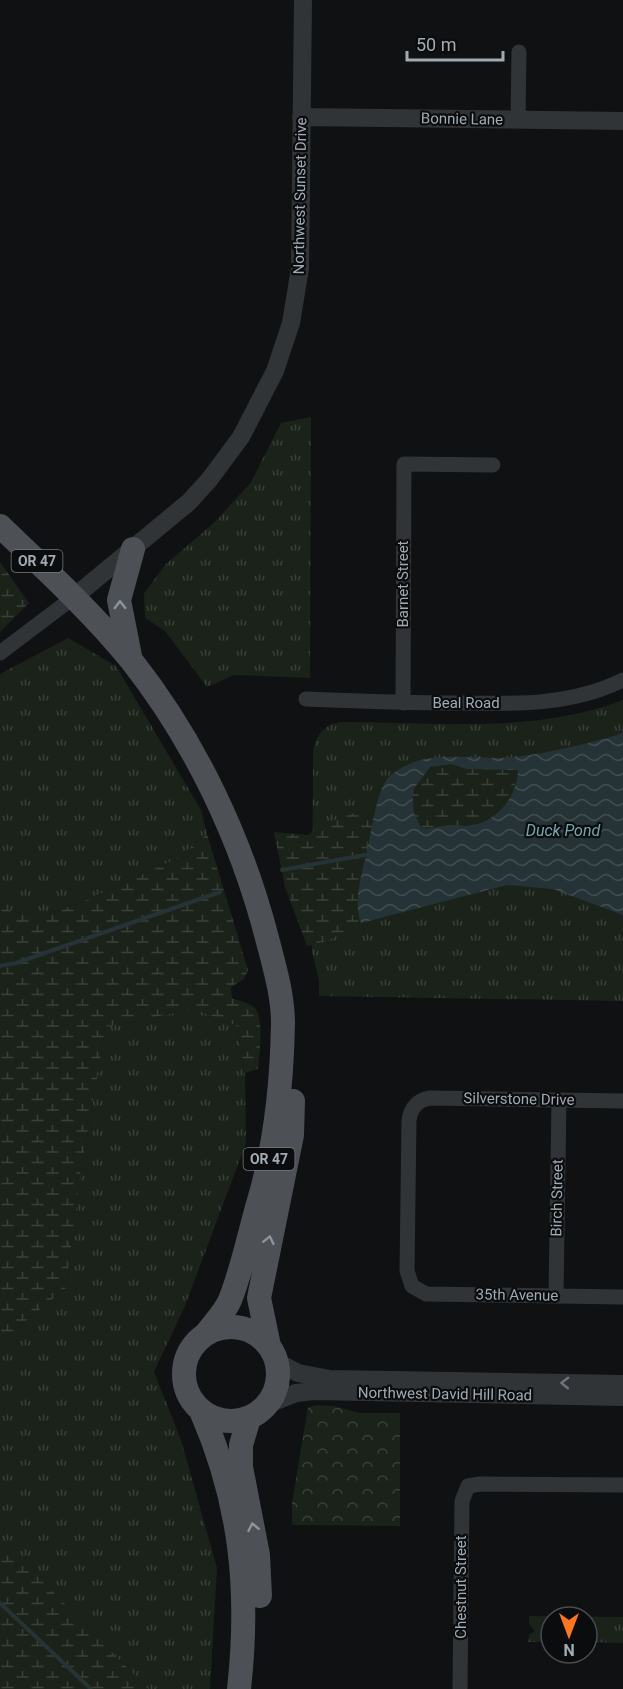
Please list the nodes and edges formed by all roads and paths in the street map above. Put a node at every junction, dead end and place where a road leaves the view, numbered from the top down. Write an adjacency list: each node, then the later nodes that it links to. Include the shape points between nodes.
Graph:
1 (303, 0): 3 (street, Northwest Sunset Drive)
2 (519, 52): 4 (street)
3 (301, 117): 4 (street, Bonnie Lane); 8 (street, Northwest Sunset Drive, via 300,268 291,323 275,371 242,437 209,480)
4 (518, 119): 5 (street, Bonnie Lane)
5 (623, 121)
6 (494, 465): 14 (street, Barnet Street, via 404,464)
7 (0, 526): 9 (main road, OR 47)
8 (133, 549): 9 (street, Northwest Sunset Drive); 11 (main road, one-way to 8, via 119,600)
9 (74, 597): 10 (street); 11 (main road, OR 47)
10 (0, 653)
11 (131, 661): 15 (main road, OR 47, via 184,739 229,828 262,917)
12 (623, 680): 14 (street, Beal Road, via 571,698 531,704)
13 (306, 699): 14 (street, Beal Road)
14 (403, 703)
15 (283, 1023): 21 (main road, OR 47, via 281,1089 265,1182 229,1302); 22 (main road, one-way to 15, via 259,1298 292,1135 294,1075 290,1035)
16 (559, 1100): 17 (street, Silverstone Drive); 18 (street, Silverstone Drive, via 430,1098 416,1104 409,1121 407,1271); 19 (street, Birch Street)
17 (623, 1101)
18 (413, 1287): 19 (street, 35th Avenue, via 428,1294)
19 (556, 1296): 20 (street, 35th Avenue)
20 (623, 1297)
21 (206, 1334): 22 (main road, via 233,1327 253,1333); 26 (main road, via 191,1350 184,1371 186,1386)
22 (273, 1354): 23 (street, Northwest David Hill Road, one-way to 22, via 330,1379 298,1373); 25 (main road, via 279,1376)
23 (623, 1384)
24 (623, 1397): 25 (street, Northwest David Hill Road, via 314,1391)
25 (268, 1404): 27 (main road)
26 (201, 1411): 27 (main road, via 224,1421); 29 (main road, via 215,1443 239,1541 245,1634)
27 (249, 1418): 30 (main road, one-way to 27, via 261,1606 258,1555 242,1467 241,1445)
28 (623, 1485): 31 (street, Chestnut Street, via 468,1486 462,1501)
29 (239, 1689)
30 (253, 1689)
31 (460, 1689)

